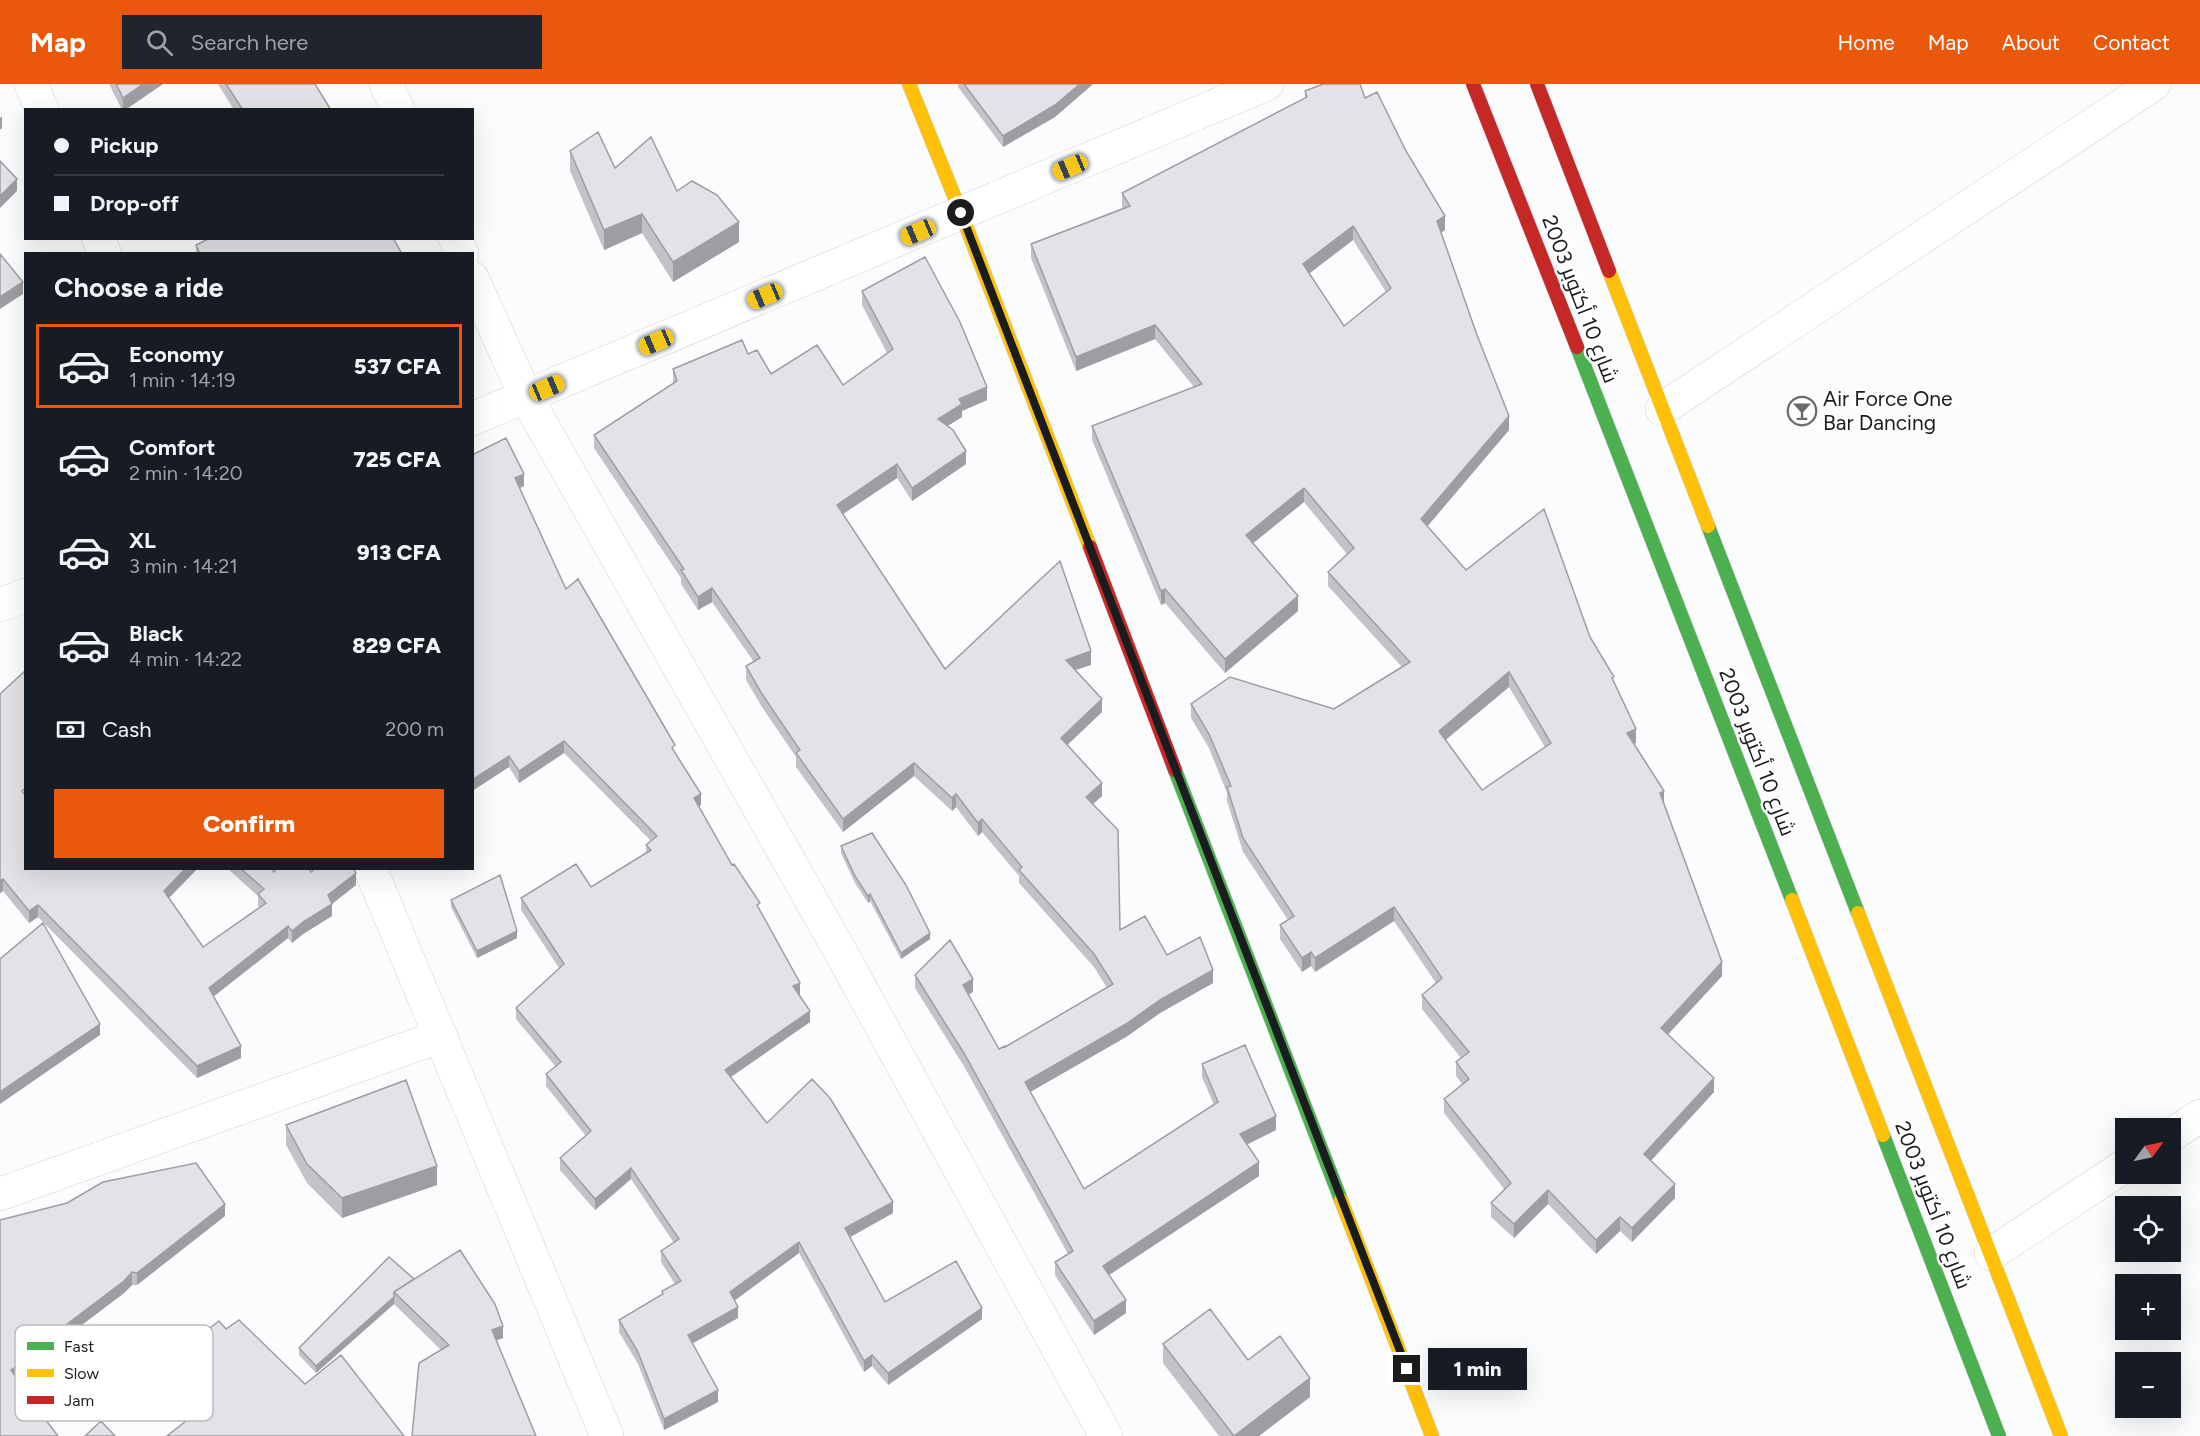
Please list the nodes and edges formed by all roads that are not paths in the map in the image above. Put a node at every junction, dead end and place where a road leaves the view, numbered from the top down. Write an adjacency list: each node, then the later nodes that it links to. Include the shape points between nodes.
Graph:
1 (31, 84): 8 (street)
2 (386, 84): 9 (street)
3 (909, 84): 10 (main road)
4 (1267, 84): 10 (street)
5 (1473, 84): 27 (main road, شارع 10 أكتوبر 2003)
6 (1537, 84): 13 (main road, شارع 10 أكتوبر 2003)
7 (2154, 84): 13 (street)
8 (41, 108)
9 (397, 108)
10 (961, 213): 12 (street); 26 (main road)
11 (474, 282): 12 (street)
12 (526, 397): 14 (street); 25 (street, via 839,949)
13 (1662, 409): 23 (main road, شارع 10 أكتوبر 2003)
14 (474, 418)
15 (24, 596): 16 (street)
16 (0, 605)
17 (371, 870): 18 (street)
18 (441, 1035): 22 (street); 24 (street)
19 (2200, 1116): 20 (street)
20 (2181, 1129)
21 (2115, 1172): 23 (street)
22 (0, 1194)
23 (1990, 1254): 28 (main road, شارع 10 أكتوبر 2003)
24 (607, 1436)
25 (1106, 1436)
26 (1432, 1436)
27 (2000, 1436)
28 (2061, 1436)

